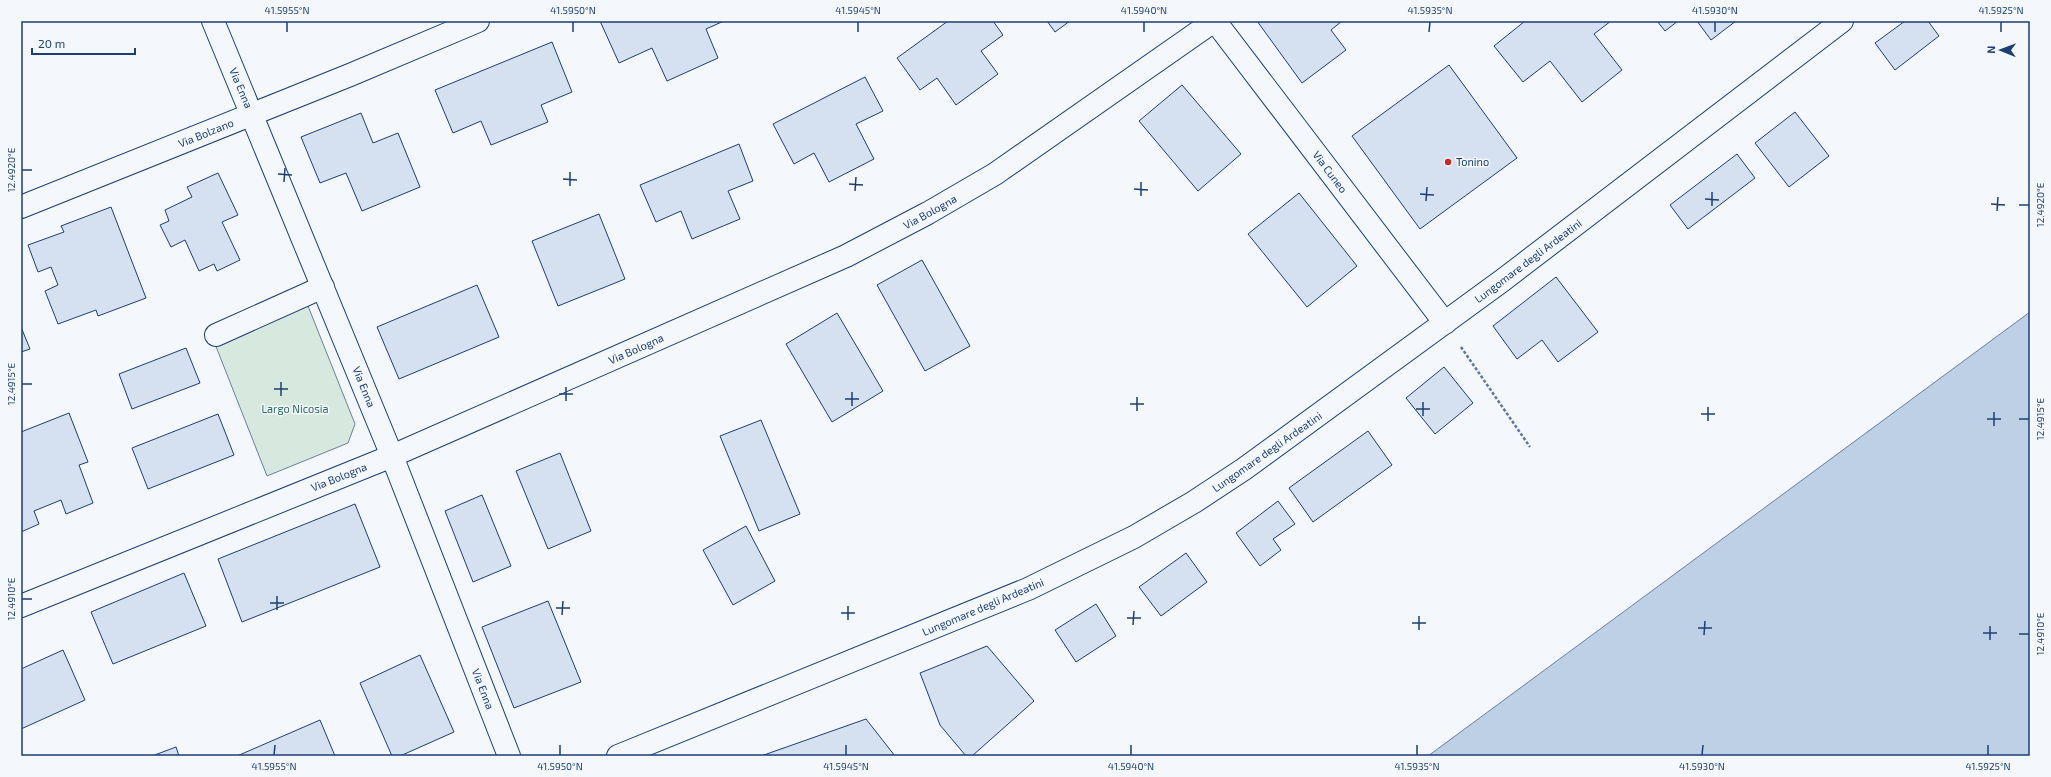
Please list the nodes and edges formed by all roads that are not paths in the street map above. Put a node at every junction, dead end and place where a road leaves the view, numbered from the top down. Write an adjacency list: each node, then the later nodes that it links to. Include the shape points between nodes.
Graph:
1 (213, 21): 5 (street, Via Enna)
2 (478, 21): 5 (street, Via Bolzano)
3 (1215, 21): 8 (street, Via Cuneo); 10 (street, Via Bologna, via 1018,159 887,236 823,267)
4 (1842, 21): 8 (street, Lungomare degli Ardeatini)
5 (252, 114): 6 (street, Via Bolzano); 7 (street, Via Enna)
6 (21, 207)
7 (323, 287): 9 (street); 10 (street, Via Enna)
8 (1445, 323): 13 (street, Lungomare degli Ardeatini, via 1232,477 1134,537 1008,598)
9 (216, 334)
10 (392, 456): 11 (street, Via Bologna); 12 (street, Via Enna)
11 (21, 606)
12 (509, 756)
13 (618, 756)

